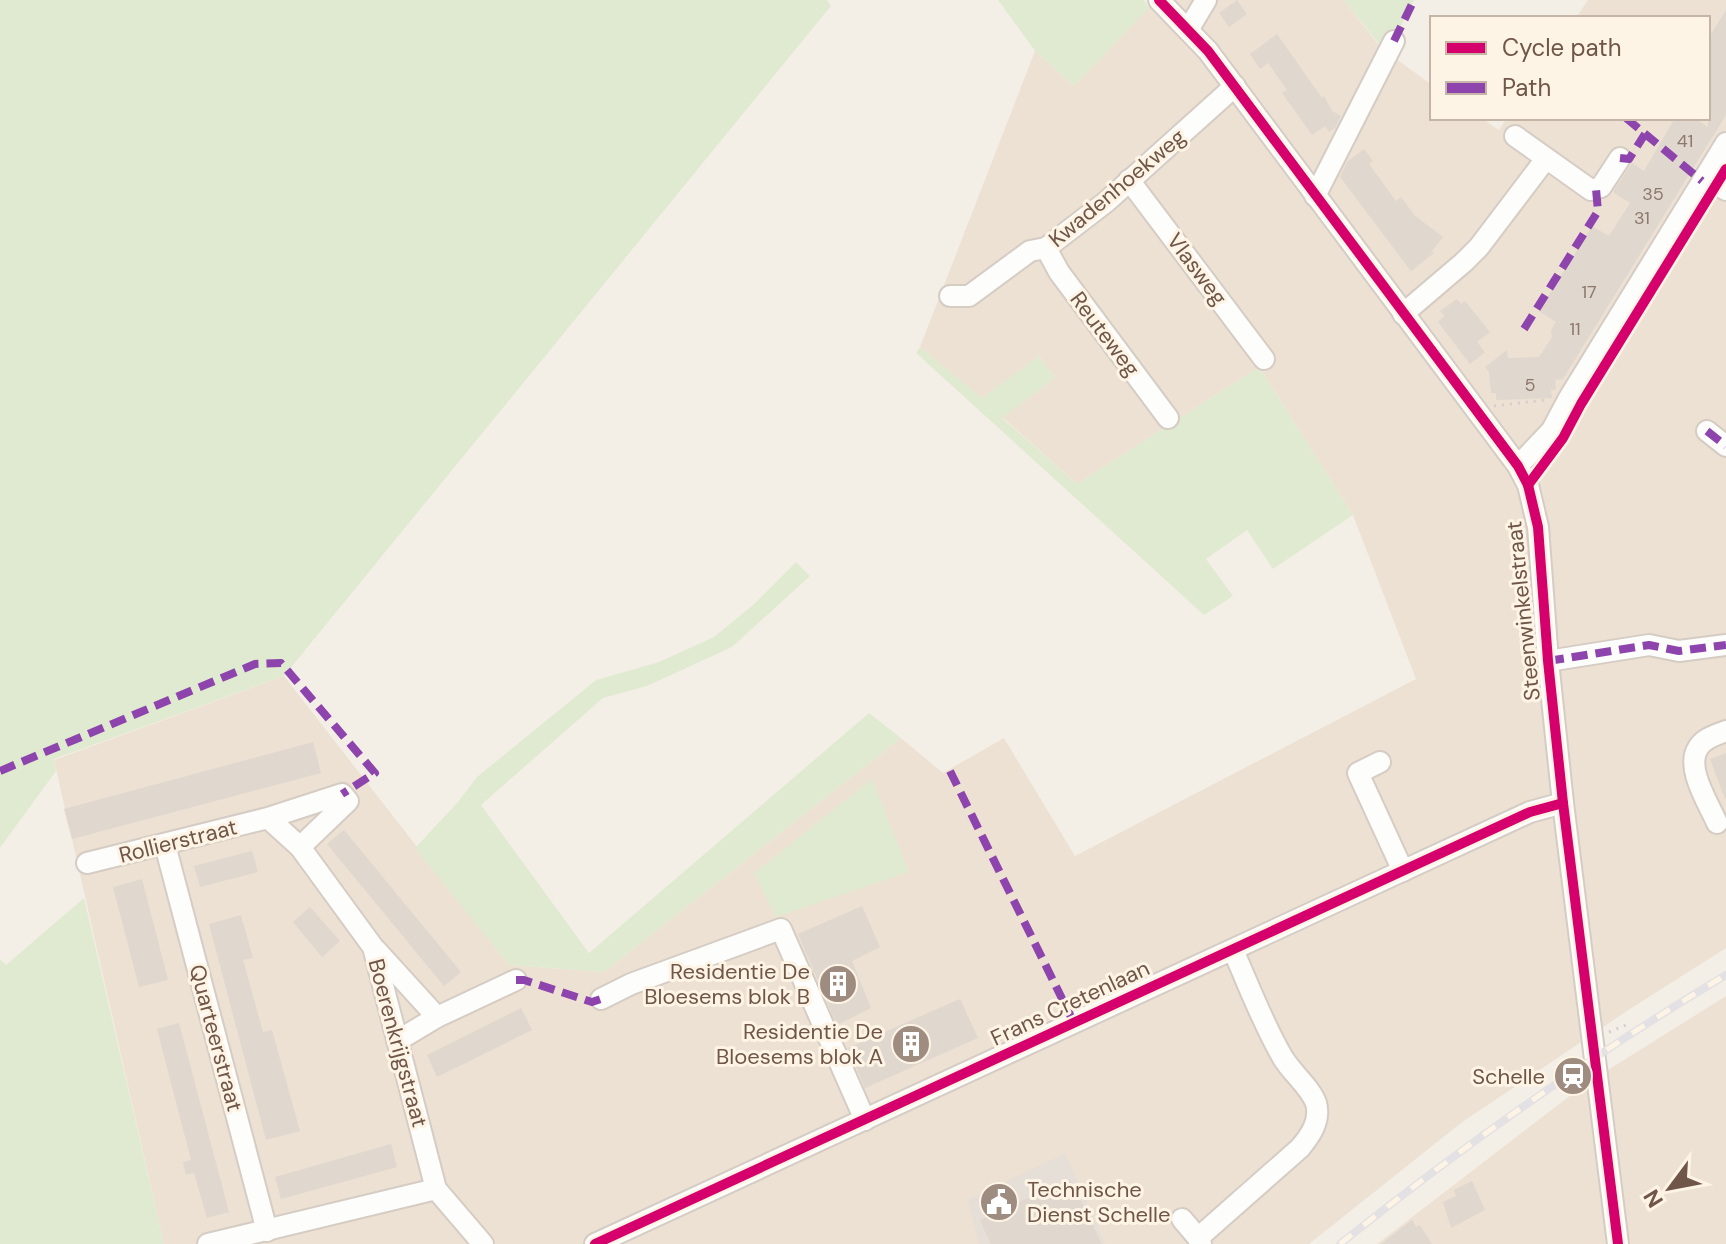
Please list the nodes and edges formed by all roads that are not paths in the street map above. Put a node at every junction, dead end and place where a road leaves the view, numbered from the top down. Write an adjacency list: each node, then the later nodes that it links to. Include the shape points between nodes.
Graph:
1 (1159, 0): 3 (street, Steenwinkelstraat)
2 (1206, 0): 3 (street)
3 (1188, 30): 5 (street, Steenwinkelstraat)
4 (1394, 41): 13 (street)
5 (1235, 86): 11 (street, Kwadenhoekweg); 13 (street, Steenwinkelstraat)
6 (1515, 136): 9 (street)
7 (1726, 143): 10 (street)
8 (1620, 158): 9 (street, via 1601,187 1591,190)
9 (1545, 160): 16 (street, via 1479,247)
10 (1705, 177): 12 (street); 21 (street, via 1552,430)
11 (1129, 180): 14 (street, Kwadenhoekweg); 17 (street, Vlasweg)
12 (1726, 190)
13 (1315, 196): 16 (street, Steenwinkelstraat)
14 (1046, 248): 15 (street, Kwadenhoekweg, via 1030,251 969,296); 18 (street, Reuteweg)
15 (950, 296)
16 (1403, 314): 21 (street, Steenwinkelstraat)
17 (1264, 359)
18 (1168, 418)
19 (1707, 431): 20 (street)
20 (1726, 446)
21 (1518, 466): 23 (street, Steenwinkelstraat, via 1538,527)
22 (1726, 645): 23 (street, via 1679,651 1649,645)
23 (1548, 661): 26 (street, Steenwinkelstraat)
24 (1726, 731): 28 (street, via 1705,741 1694,758)
25 (1380, 762): 32 (street, via 1358,773)
26 (1563, 803): 32 (street, Frans Cretenlaan, via 1530,812); 47 (street, Steenwinkelstraat)
27 (268, 818): 29 (street, Rollierstraat); 30 (street, Boerenkrijgstraat); 30 (street, Rollierstraat, via 342,794 348,801)
28 (1717, 823)
29 (165, 845): 31 (street, Rollierstraat); 42 (street, Quarteerstraat)
30 (300, 847): 33 (street, Boerenkrijgstraat)
31 (87, 863)
32 (1403, 871): 34 (street, Frans Cretenlaan)
33 (373, 947): 37 (street); 38 (street, Boerenkrijgstraat)
34 (1233, 950): 39 (street, Frans Cretenlaan); 43 (street, via 1279,1051 1316,1103 1317,1115 1300,1148)
35 (516, 980): 37 (street)
36 (601, 999): 39 (street, via 781,929)
37 (437, 1017): 38 (street)
38 (397, 1041): 40 (street, Boerenkrijgstraat)
39 (865, 1120): 46 (street, Frans Cretenlaan)
40 (436, 1189): 42 (street); 45 (street, Boerenkrijgstraat)
41 (1182, 1219): 43 (street)
42 (267, 1231): 44 (street)
43 (1199, 1241)
44 (208, 1244)
45 (483, 1244)
46 (595, 1244)
47 (1618, 1244)

